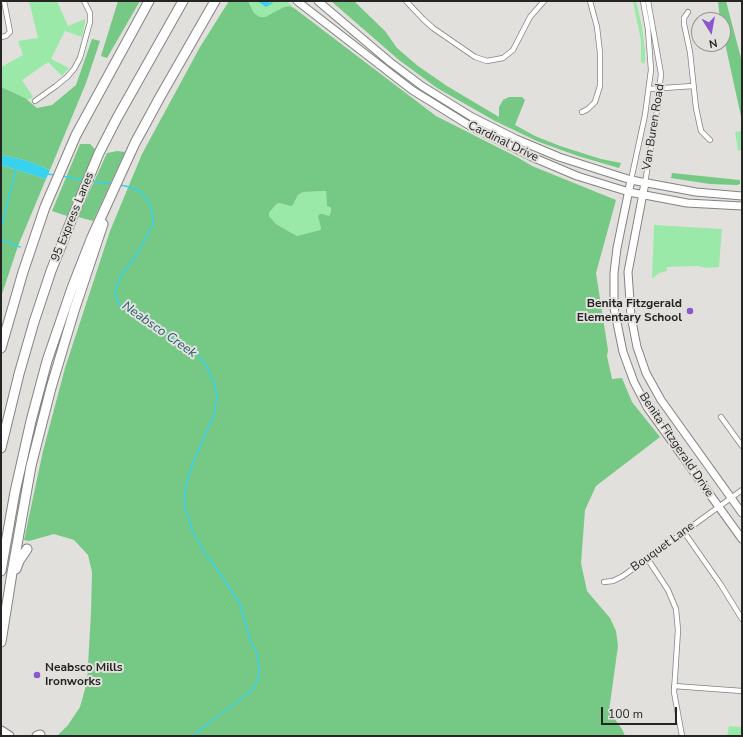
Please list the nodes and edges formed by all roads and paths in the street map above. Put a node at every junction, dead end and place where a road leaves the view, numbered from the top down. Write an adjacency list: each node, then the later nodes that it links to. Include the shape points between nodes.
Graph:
1 (4, 1): 14 (street, via 10,32)
2 (84, 1): 18 (street, via 90,14 90,27 74,69)
3 (149, 1): 28 (highway, via 71,146 45,207)
4 (183, 1): 33 (highway, 95 Express Lanes, via 133,87 100,153 73,216 34,322)
5 (215, 1): 27 (highway, via 130,154)
6 (297, 1): 23 (main road, Cardinal Drive, via 412,90 465,124 551,166)
7 (318, 1): 21 (main road, Cardinal Drive, via 390,62 422,86 472,117 547,152)
8 (406, 1): 9 (street, via 433,28 475,57 487,61 503,58 513,50 530,18)
9 (544, 1)
10 (590, 1): 19 (street, via 597,27 600,86 594,102)
11 (642, 1): 17 (street, Van Buren Road, via 650,46)
12 (648, 1): 16 (street, Van Buren Road, via 661,74)
13 (688, 12): 15 (street, via 684,24)
14 (1, 37)
15 (693, 86): 16 (street); 20 (street, via 700,129)
16 (660, 88): 17 (street); 22 (street, Van Buren Road)
17 (649, 89): 21 (street, Van Buren Road)
18 (35, 101)
19 (582, 112)
20 (710, 140)
21 (631, 180): 22 (main road, Cardinal Drive); 23 (main road, Benita Fitzgerald Drive)
22 (645, 183): 24 (main road, Benita Fitzgerald Drive); 25 (main road, Cardinal Drive, via 696,192)
23 (629, 192): 24 (main road, Cardinal Drive); 36 (main road, Benita Fitzgerald Drive, via 614,273 614,308 623,352 647,407)
24 (643, 195): 26 (main road, Cardinal Drive, via 693,203); 35 (main road, Benita Fitzgerald Drive, via 628,272 631,316 637,347 646,373 661,400)
25 (742, 196)
26 (742, 206)
27 (102, 220): 42 (highway, via 72,288 38,394 15,492); 44 (highway, via 51,388 25,495)
28 (9, 318): 29 (highway); 30 (highway)
29 (1, 334)
30 (1, 348)
31 (721, 417): 32 (street)
32 (742, 446)
33 (1, 448)
34 (742, 490): 35 (street, Bouquet Lane)
35 (731, 498): 36 (street, Bouquet Lane); 37 (main road, Benita Fitzgerald Drive)
36 (718, 506): 38 (street, Bouquet Lane); 39 (main road, Benita Fitzgerald Drive)
37 (742, 513)
38 (684, 532): 41 (street, Bouquet Lane); 45 (street)
39 (742, 539)
40 (27, 549): 44 (highway, via 19,561)
41 (647, 558): 43 (street, Bouquet Lane, via 617,579); 47 (street, via 668,590 676,609 678,625)
42 (1, 571)
43 (604, 582)
44 (8, 595): 46 (highway)
45 (742, 619)
46 (1, 642)
47 (674, 686): 48 (street); 51 (street)
48 (742, 691)
49 (1, 731): 50 (highway)
50 (9, 736)
51 (682, 736)

